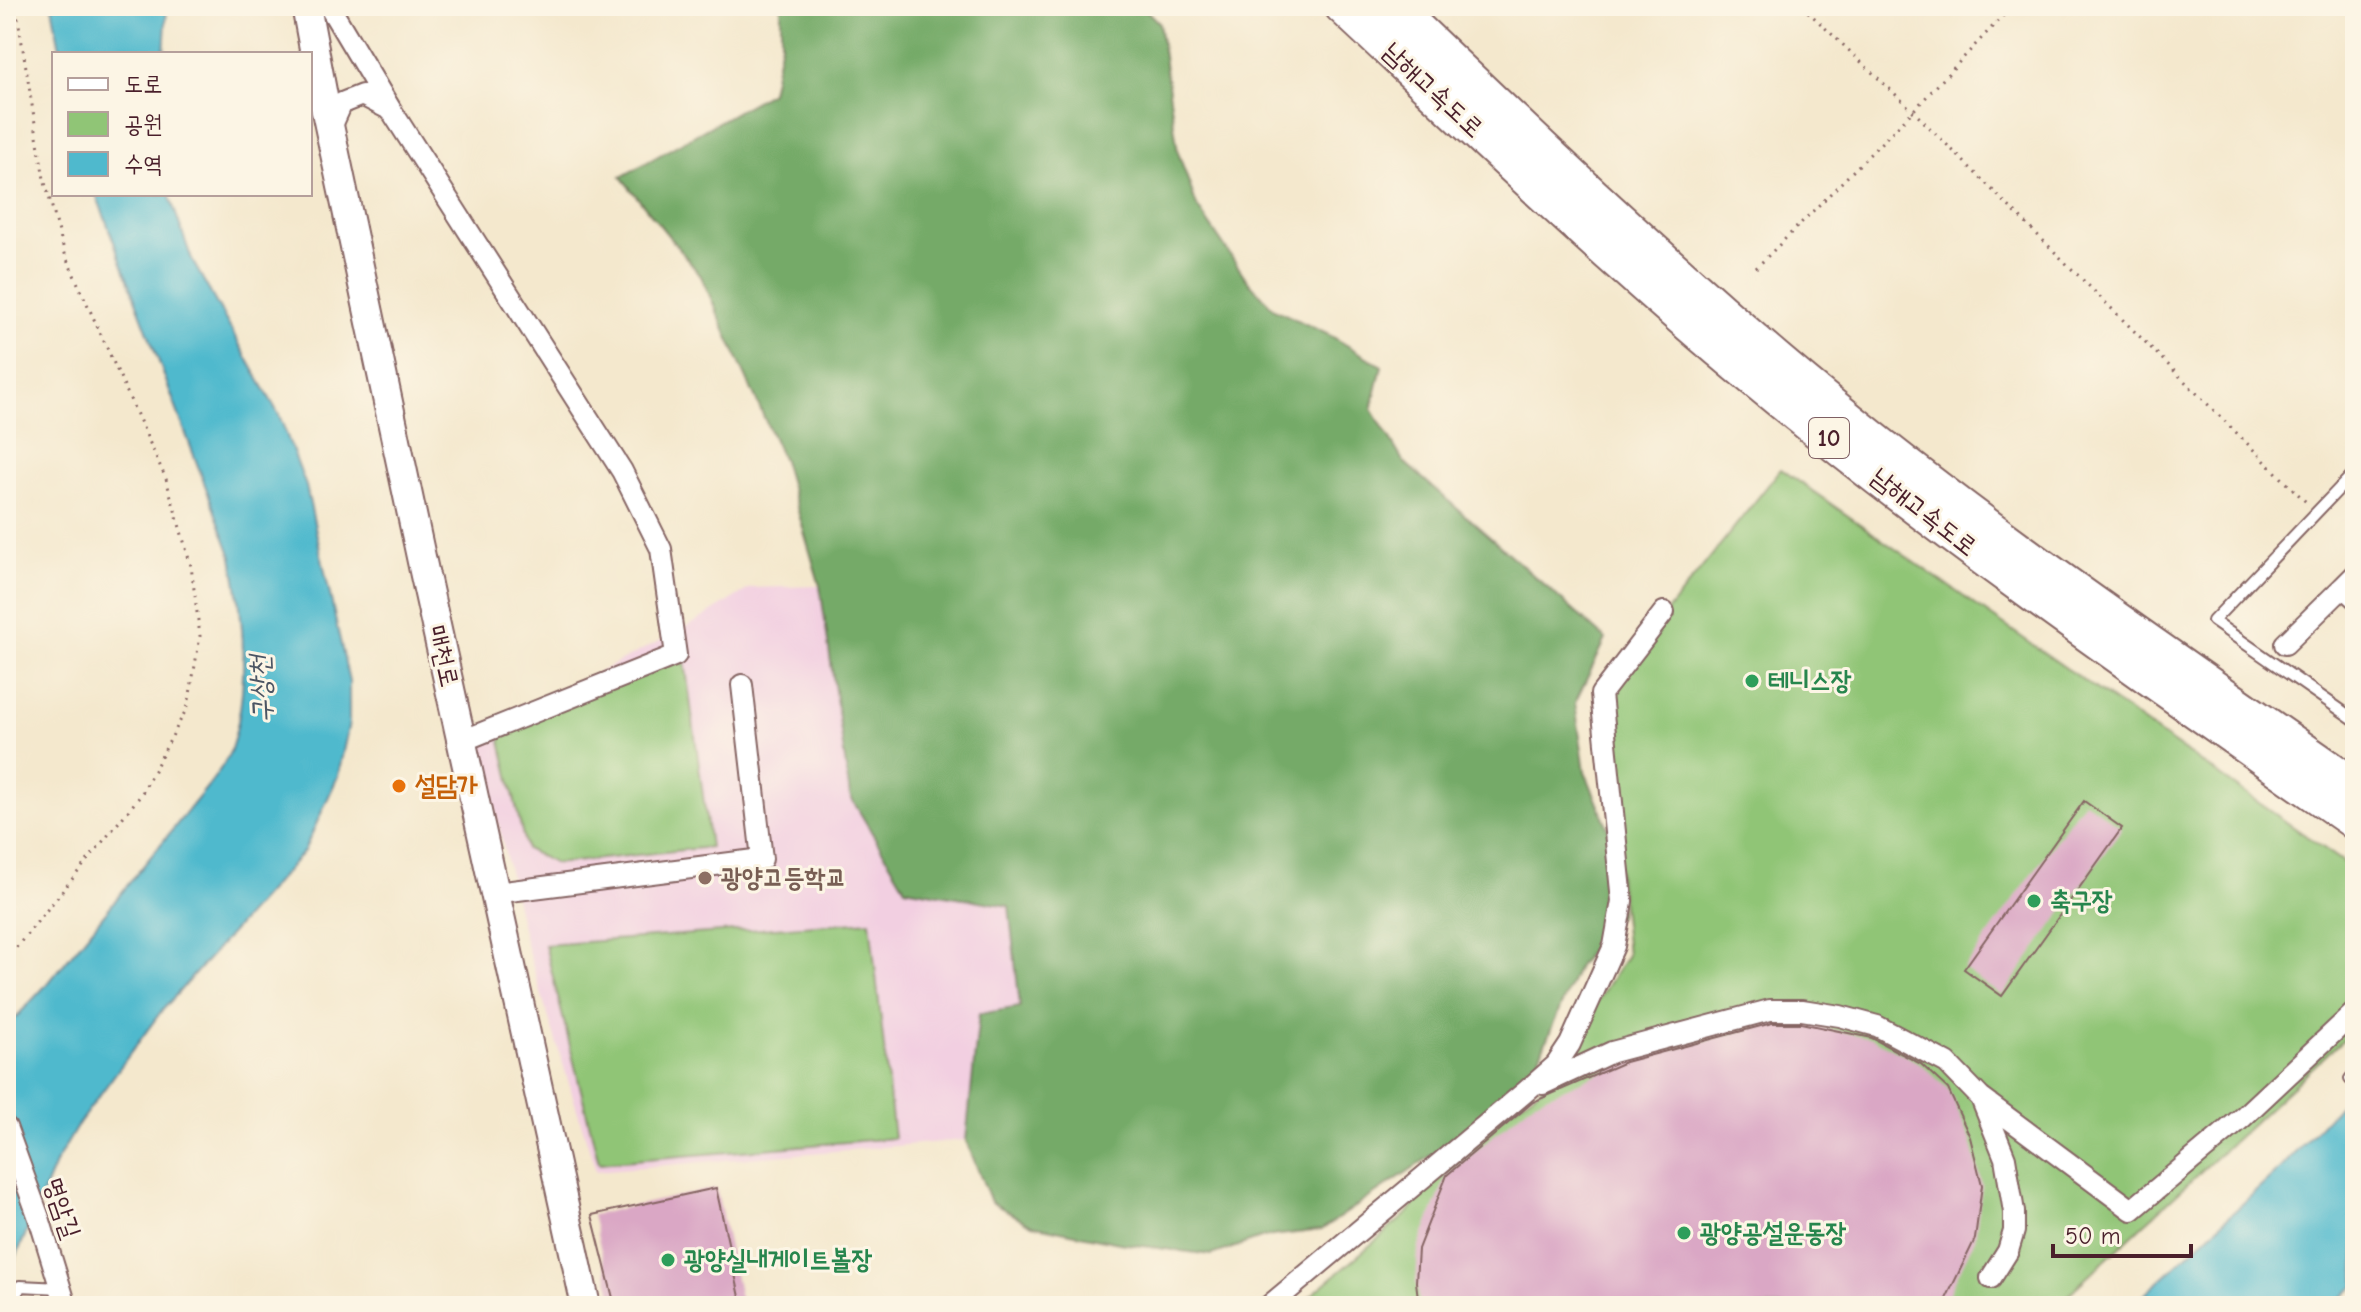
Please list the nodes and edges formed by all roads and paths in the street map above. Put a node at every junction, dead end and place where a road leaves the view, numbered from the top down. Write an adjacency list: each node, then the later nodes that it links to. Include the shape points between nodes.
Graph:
1 (16, 6): 23 (path, via 44,179 66,257 166,479 191,566 200,636 188,706 141,795)
2 (306, 6): 10 (main road, 매천로)
3 (329, 6): 8 (street)
4 (1343, 6): 21 (highway, 남해고속도로 / 10, via 1586,232 1759,383 2054,611)
5 (1392, 6): 20 (highway, 남해고속도로 / 10, via 1605,210 1779,363 1935,487)
6 (1802, 6): 9 (path)
7 (2012, 6): 9 (path)
8 (391, 110): 10 (street, via 362,95 342,103); 19 (street, via 622,471 661,549 676,655)
9 (1913, 111): 11 (path); 13 (path)
10 (330, 130): 19 (main road, 매천로)
11 (1756, 268)
12 (2355, 472): 13 (lane)
13 (2316, 512): 18 (lane, via 2213,621)
14 (2351, 587): 16 (street)
15 (1664, 612): 25 (street, via 1601,694 1622,901 1614,946 1570,1044 1556,1065)
16 (2285, 644)
17 (742, 685): 22 (street, via 762,859)
18 (2355, 720)
19 (462, 741): 22 (main road, 매천로)
20 (2355, 787)
21 (2355, 821)
22 (495, 893): 31 (main road, 매천로)
23 (6, 960)
24 (2355, 1012): 26 (street, via 2243,1117 2132,1210)
25 (1524, 1093): 26 (street, via 1612,1052 1781,1010 1877,1026 1947,1063); 32 (street)
26 (1981, 1098): 28 (street, via 2005,1158 2014,1212 2008,1251)
27 (6, 1127): 29 (street, 명암길)
28 (1991, 1278)
29 (63, 1297): 30 (lane, via 20,1286)
30 (13, 1306)
31 (586, 1306)
32 (1269, 1306)

